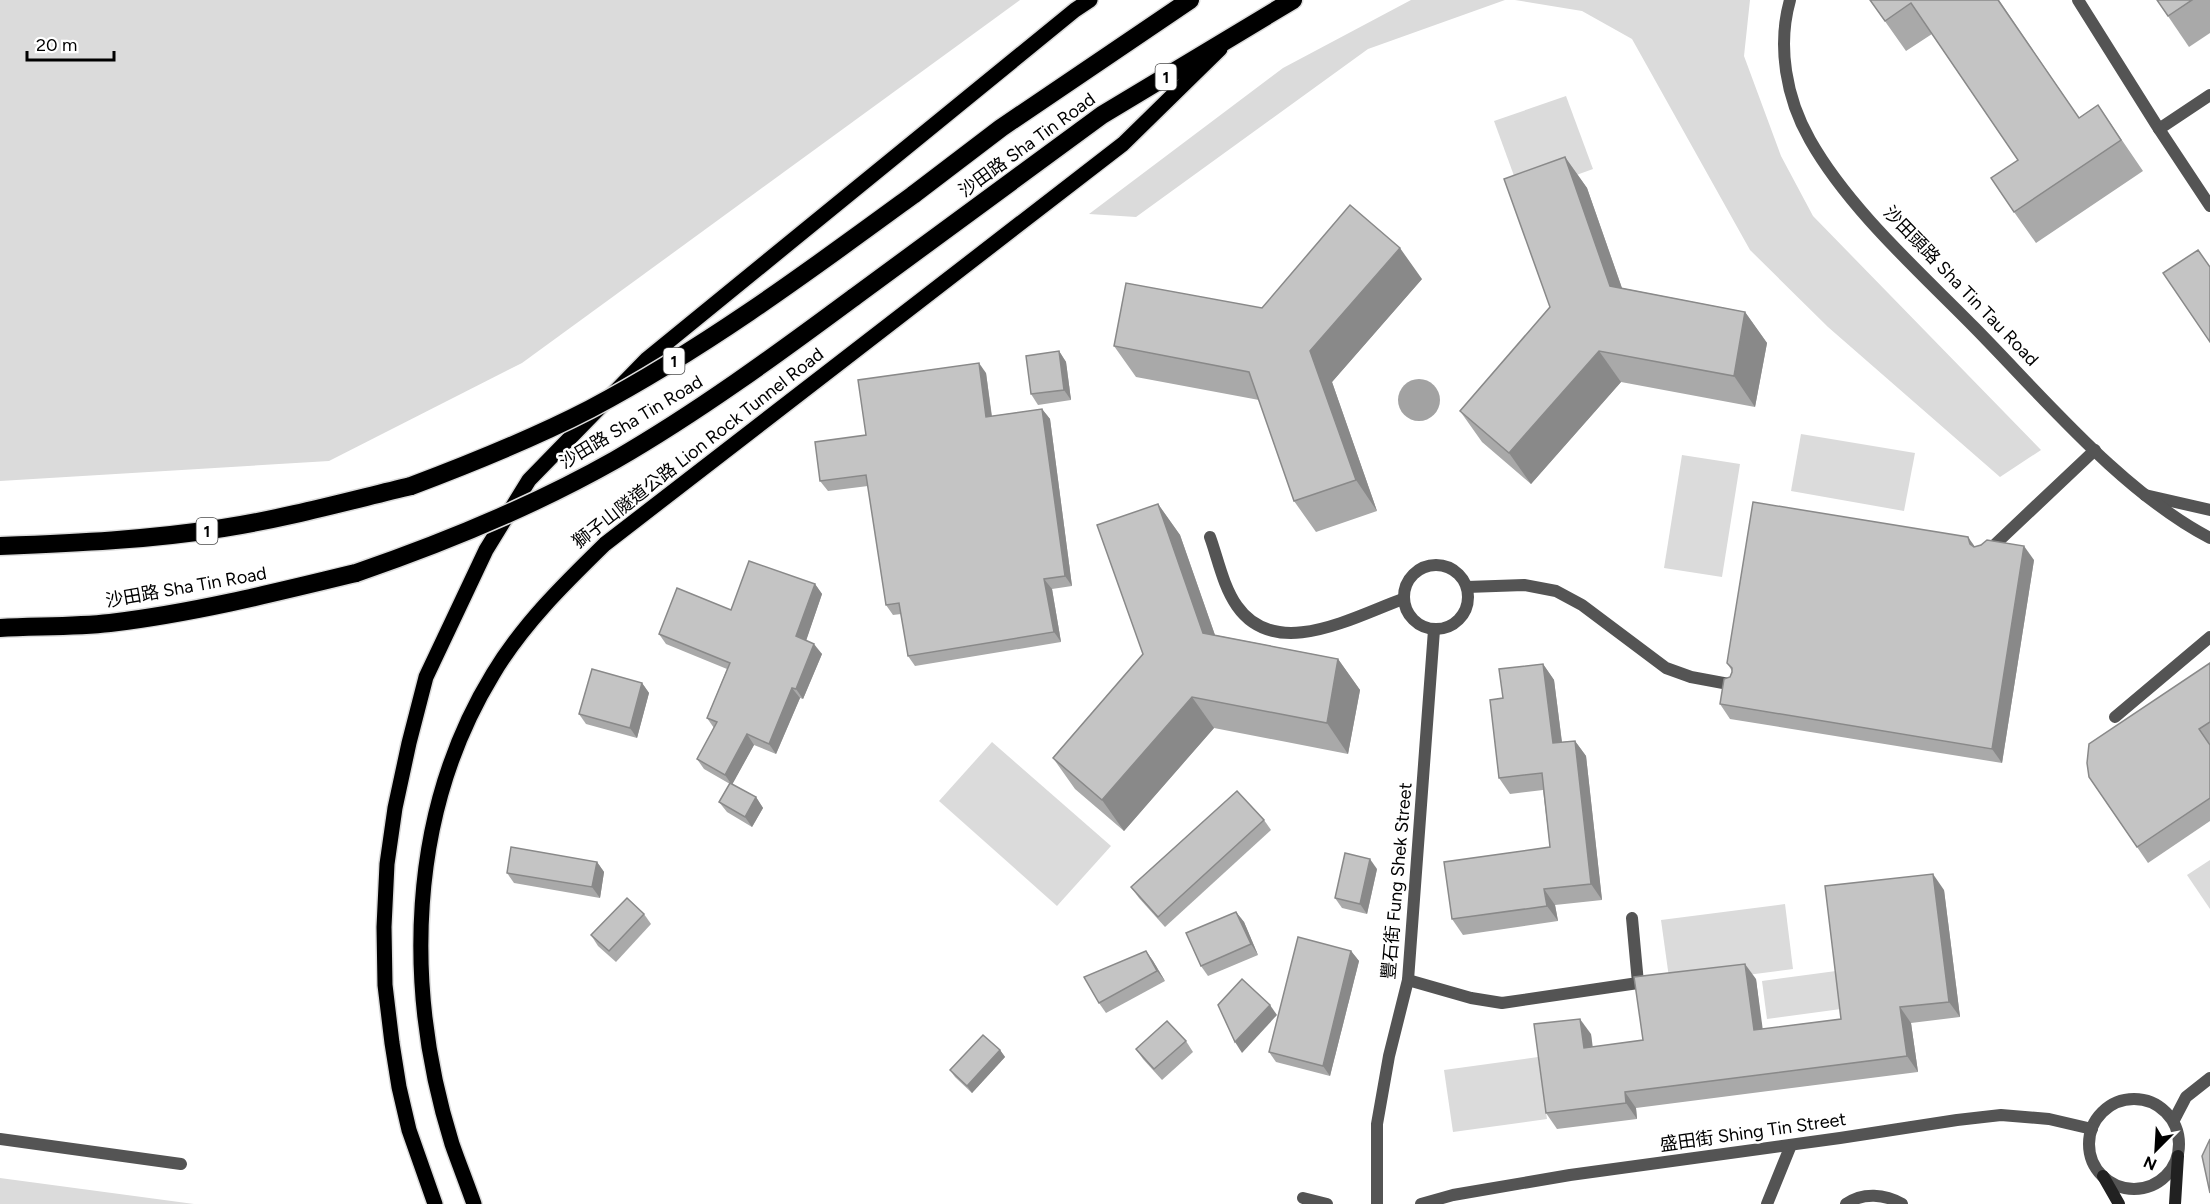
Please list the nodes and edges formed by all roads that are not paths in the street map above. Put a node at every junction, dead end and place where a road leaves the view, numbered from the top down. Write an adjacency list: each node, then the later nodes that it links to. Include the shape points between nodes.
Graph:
1 (1090, 0): 35 (main road, via 647,359 529,480 486,550 426,677 395,808 387,864 385,985 392,1043 409,1130)
2 (1190, 0): 15 (highway, 沙田路 Sha Tin Road / 1, bridge, via 1001,128 746,315 673,362 536,436 411,486 281,518 160,537)
3 (1293, 0): 6 (highway, 獅子山隧道公路 Lion Rock Tunnel Road / 1)
4 (1790, 0): 10 (street, 沙田頭路 Sha Tin Tau Road, via 1784,52 1791,95 1809,139 1838,182 1881,232)
5 (2078, 0): 8 (street)
6 (1230, 39): 19 (highway, 沙田路 Sha Tin Road / 1, bridge, via 1102,115 853,298 670,426 509,514 356,573 260,597 107,623); 36 (main road, 獅子山隧道公路 Lion Rock Tunnel Road, via 1123,144 605,544 543,606 493,674 452,759 439,800 420,910 426,1025 436,1082 452,1144)
7 (2210, 95): 8 (street)
8 (2159, 129): 9 (street)
9 (2210, 206)
10 (2094, 450): 11 (street, 沙田頭路 Sha Tin Tau Road); 16 (street)
11 (2145, 495): 12 (street); 14 (street, 沙田頭路 Sha Tin Tau Road)
12 (2210, 510)
13 (1210, 537): 18 (street, via 1238,608 1276,633 1304,633)
14 (2210, 538)
15 (0, 546)
16 (1986, 553)
17 (1467, 587): 18 (street, via 1462,578 1445,566 1424,567 1408,580); 20 (street, via 1469,598 1462,617); 22 (street, via 1524,585 1556,591 1582,605 1666,668)
18 (1403, 599): 20 (street, via 1417,623)
19 (0, 628)
20 (1434, 630): 25 (street, 豐石街 Fung Shek Street)
21 (2210, 637): 23 (street)
22 (1734, 685)
23 (2115, 717)
24 (1632, 918): 25 (street, via 1638,983 1503,1004)
25 (1408, 980): 38 (street, 豐石街 Fung Shek Street, via 1377,1124)
26 (2210, 1078): 27 (street, via 2186,1097)
27 (2174, 1120): 28 (street, via 2153,1103 2124,1100 2107,1108); 31 (street, via 2179,1132)
28 (2092, 1129): 30 (street, 盛田街 Shing Tin Street, via 2049,1119 2001,1115); 33 (street, via 2091,1154)
29 (0, 1139): 32 (street)
30 (1791, 1144): 39 (street, 盛田街 Shing Tin Street, via 1570,1175); 40 (street)
31 (2178, 1156): 33 (street, via 2166,1175 2143,1188 2117,1185); 44 (street)
32 (181, 1164)
33 (2103, 1176): 43 (street)
34 (1303, 1198): 37 (street)
35 (435, 1204)
36 (474, 1204)
37 (1327, 1204)
38 (1377, 1204)
39 (1420, 1204)
40 (1767, 1204)
41 (1846, 1204): 42 (street, via 1865,1196 1881,1196)
42 (1902, 1204)
43 (2119, 1204)
44 (2175, 1204)

